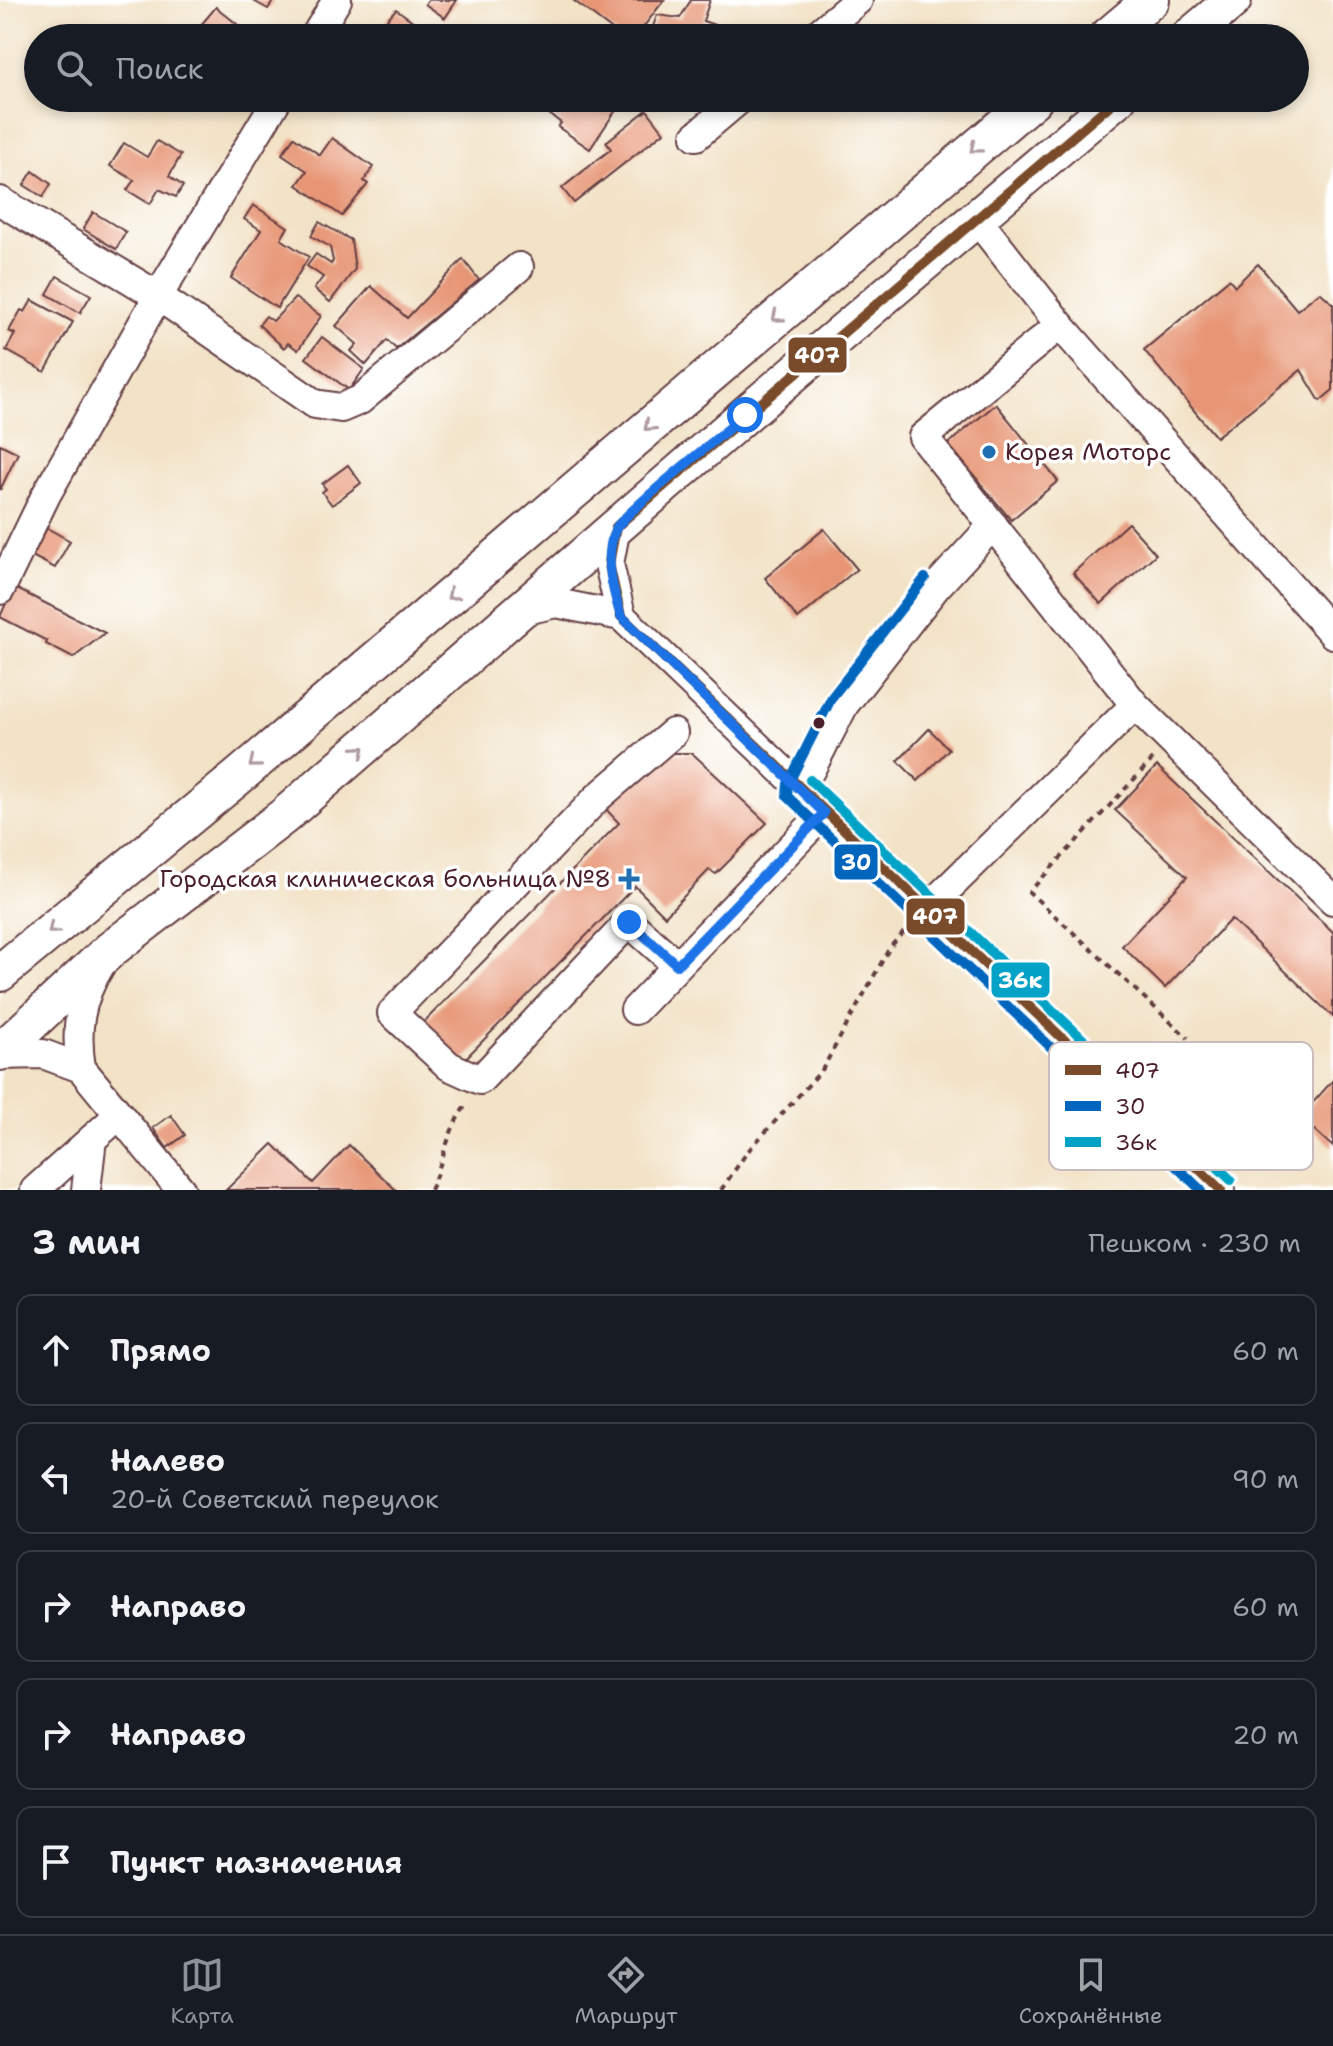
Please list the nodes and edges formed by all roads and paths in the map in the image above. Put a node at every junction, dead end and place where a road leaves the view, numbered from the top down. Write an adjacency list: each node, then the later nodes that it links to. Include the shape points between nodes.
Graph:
1 (337, 0): 5 (street)
2 (858, 0): 6 (street)
3 (1151, 0): 7 (main road)
4 (1233, 0): 8 (main road)
5 (322, 24)
6 (830, 24)
7 (1123, 24)
8 (1205, 24)
9 (270, 112): 17 (street)
10 (724, 112): 13 (street)
11 (1019, 112): 34 (main road, one-way to 34)
12 (1101, 112): 15 (main road)
13 (696, 136)
14 (0, 201): 17 (street)
15 (976, 218): 18 (street); 20 (main road)
16 (519, 267): 17 (street, via 360,400 341,408 315,404)
17 (158, 296): 21 (street, via 46,495)
18 (1060, 325): 19 (street, via 923,437); 24 (street)
19 (993, 525): 25 (street); 28 (street, via 936,587 844,705)
20 (616, 527): 22 (main road); 23 (street, via 609,564)
21 (0, 590)
22 (522, 611): 23 (street, via 556,603); 32 (main road, one-way to 22, via 284,816)
23 (621, 616): 28 (street)
24 (1333, 634)
25 (1135, 705): 30 (street); 31 (street)
26 (673, 733): 40 (street, via 597,798 392,1013 449,1066)
27 (1157, 755): 36 (path, via 1029,892)
28 (800, 790): 29 (street)
29 (824, 813): 31 (street); 33 (street)
30 (1333, 900)
31 (926, 910): 37 (street); 48 (path, via 890,947 822,1070 748,1151)
32 (110, 950): 38 (main road); 39 (street, via 82,1002 77,1032)
33 (677, 965): 35 (street); 40 (street, via 629,922)
34 (0, 973)
35 (635, 1010)
36 (1188, 1038)
37 (1065, 1042)
38 (0, 1054): 39 (street, via 43,1054)
39 (81, 1068): 41 (street)
40 (480, 1080): 47 (path, via 456,1117)
41 (119, 1115): 42 (street); 46 (street)
42 (92, 1139): 44 (street); 45 (street)
43 (1200, 1170): 49 (street)
44 (35, 1190)
45 (86, 1190)
46 (181, 1190)
47 (430, 1190)
48 (721, 1190)
49 (1221, 1190)

